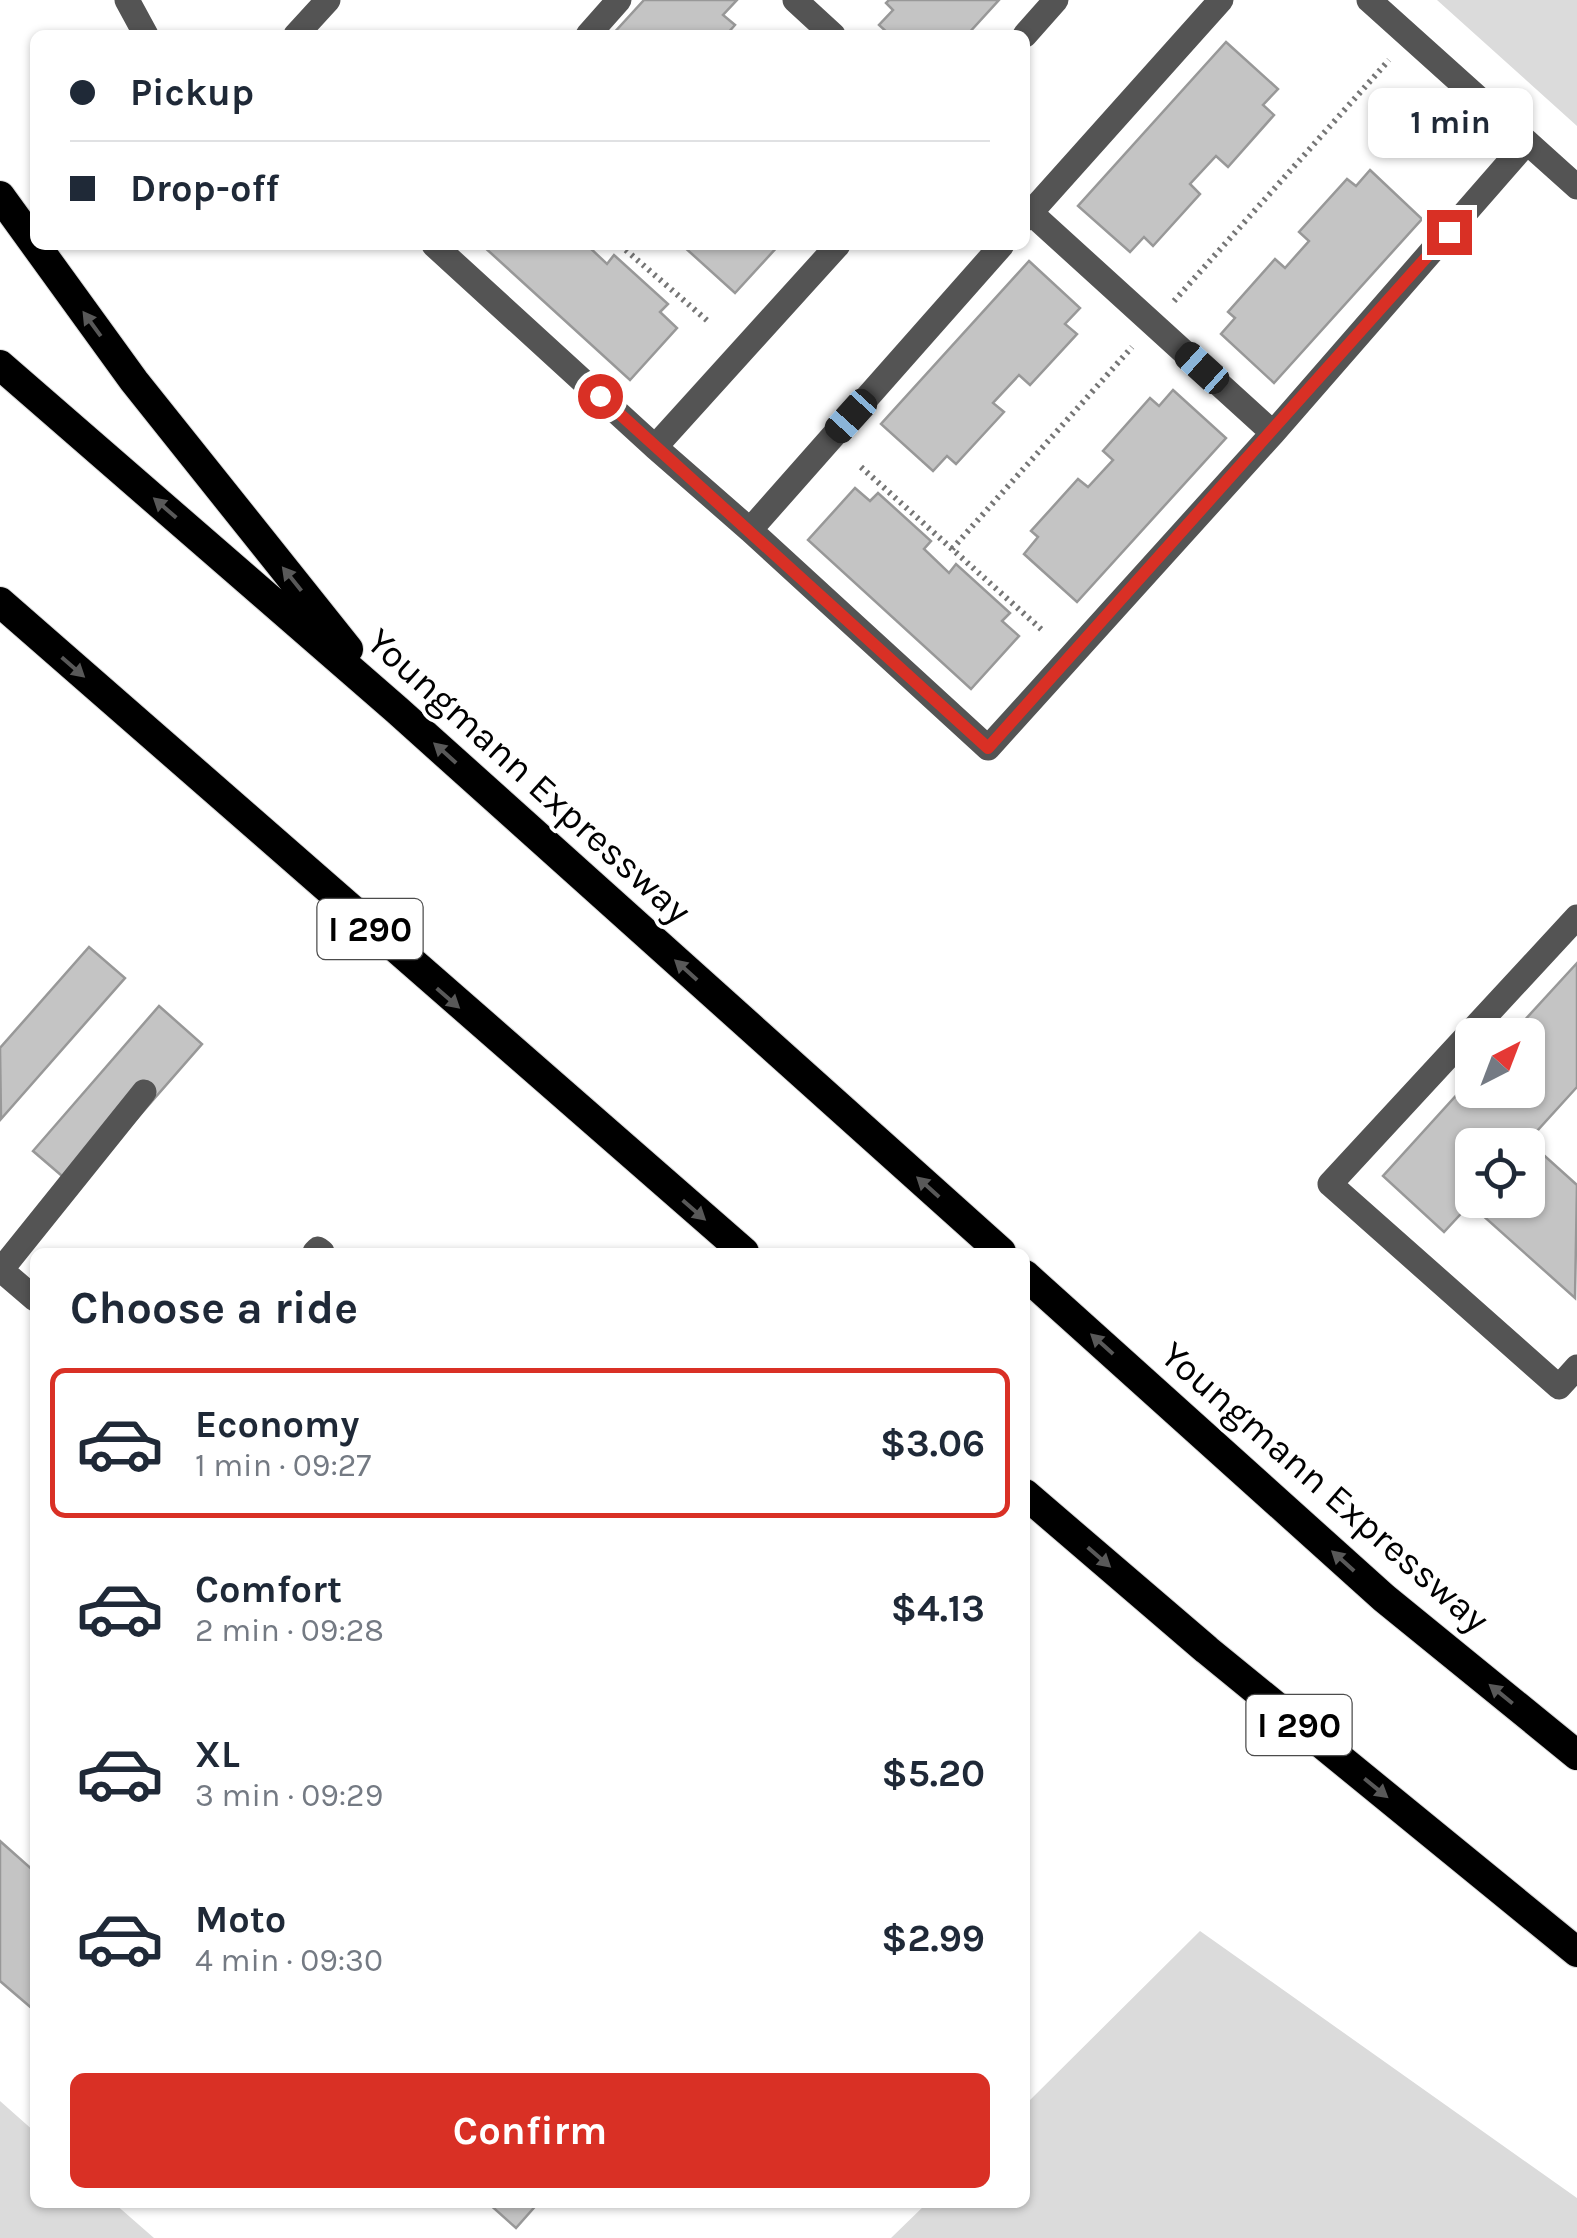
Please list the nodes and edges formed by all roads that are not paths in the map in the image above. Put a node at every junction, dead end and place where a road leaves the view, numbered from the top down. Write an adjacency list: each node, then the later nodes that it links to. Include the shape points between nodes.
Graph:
1 (127, 0): 8 (street)
2 (328, 0): 9 (street)
3 (620, 0): 10 (street)
4 (795, 0): 11 (street)
5 (1056, 0): 12 (street)
6 (1220, 0): 16 (street)
7 (1369, 0): 13 (street)
8 (143, 30)
9 (301, 30)
10 (593, 30)
11 (828, 30)
12 (1030, 30)
13 (1527, 142): 14 (street); 24 (street)
14 (1577, 188)
15 (0, 196): 18 (highway, one-way to 15)
16 (1030, 214)
17 (1030, 218): 24 (street)
18 (30, 237)
19 (39, 250): 28 (highway, one-way to 19, via 134,381)
20 (439, 250): 25 (street)
21 (833, 250): 25 (street)
22 (998, 250): 26 (street)
23 (0, 365): 28 (highway, Youngmann Expressway, one-way to 23)
24 (1274, 433): 26 (street, via 988,748)
25 (655, 447): 26 (street)
26 (750, 530)
27 (0, 602): 31 (highway, I 290, one-way to 31)
28 (397, 710): 32 (highway, Youngmann Expressway, one-way to 28)
29 (1577, 917): 36 (street, via 1330,1184 1559,1387)
30 (144, 1092): 33 (street)
31 (739, 1248)
32 (996, 1248)
33 (1, 1269): 35 (street)
34 (1030, 1281): 38 (highway, Youngmann Expressway, one-way to 34, via 1384,1598)
35 (30, 1295)
36 (1577, 1367)
37 (1030, 1498): 39 (highway, I 290, one-way to 39)
38 (1577, 1755)
39 (1577, 1952)

